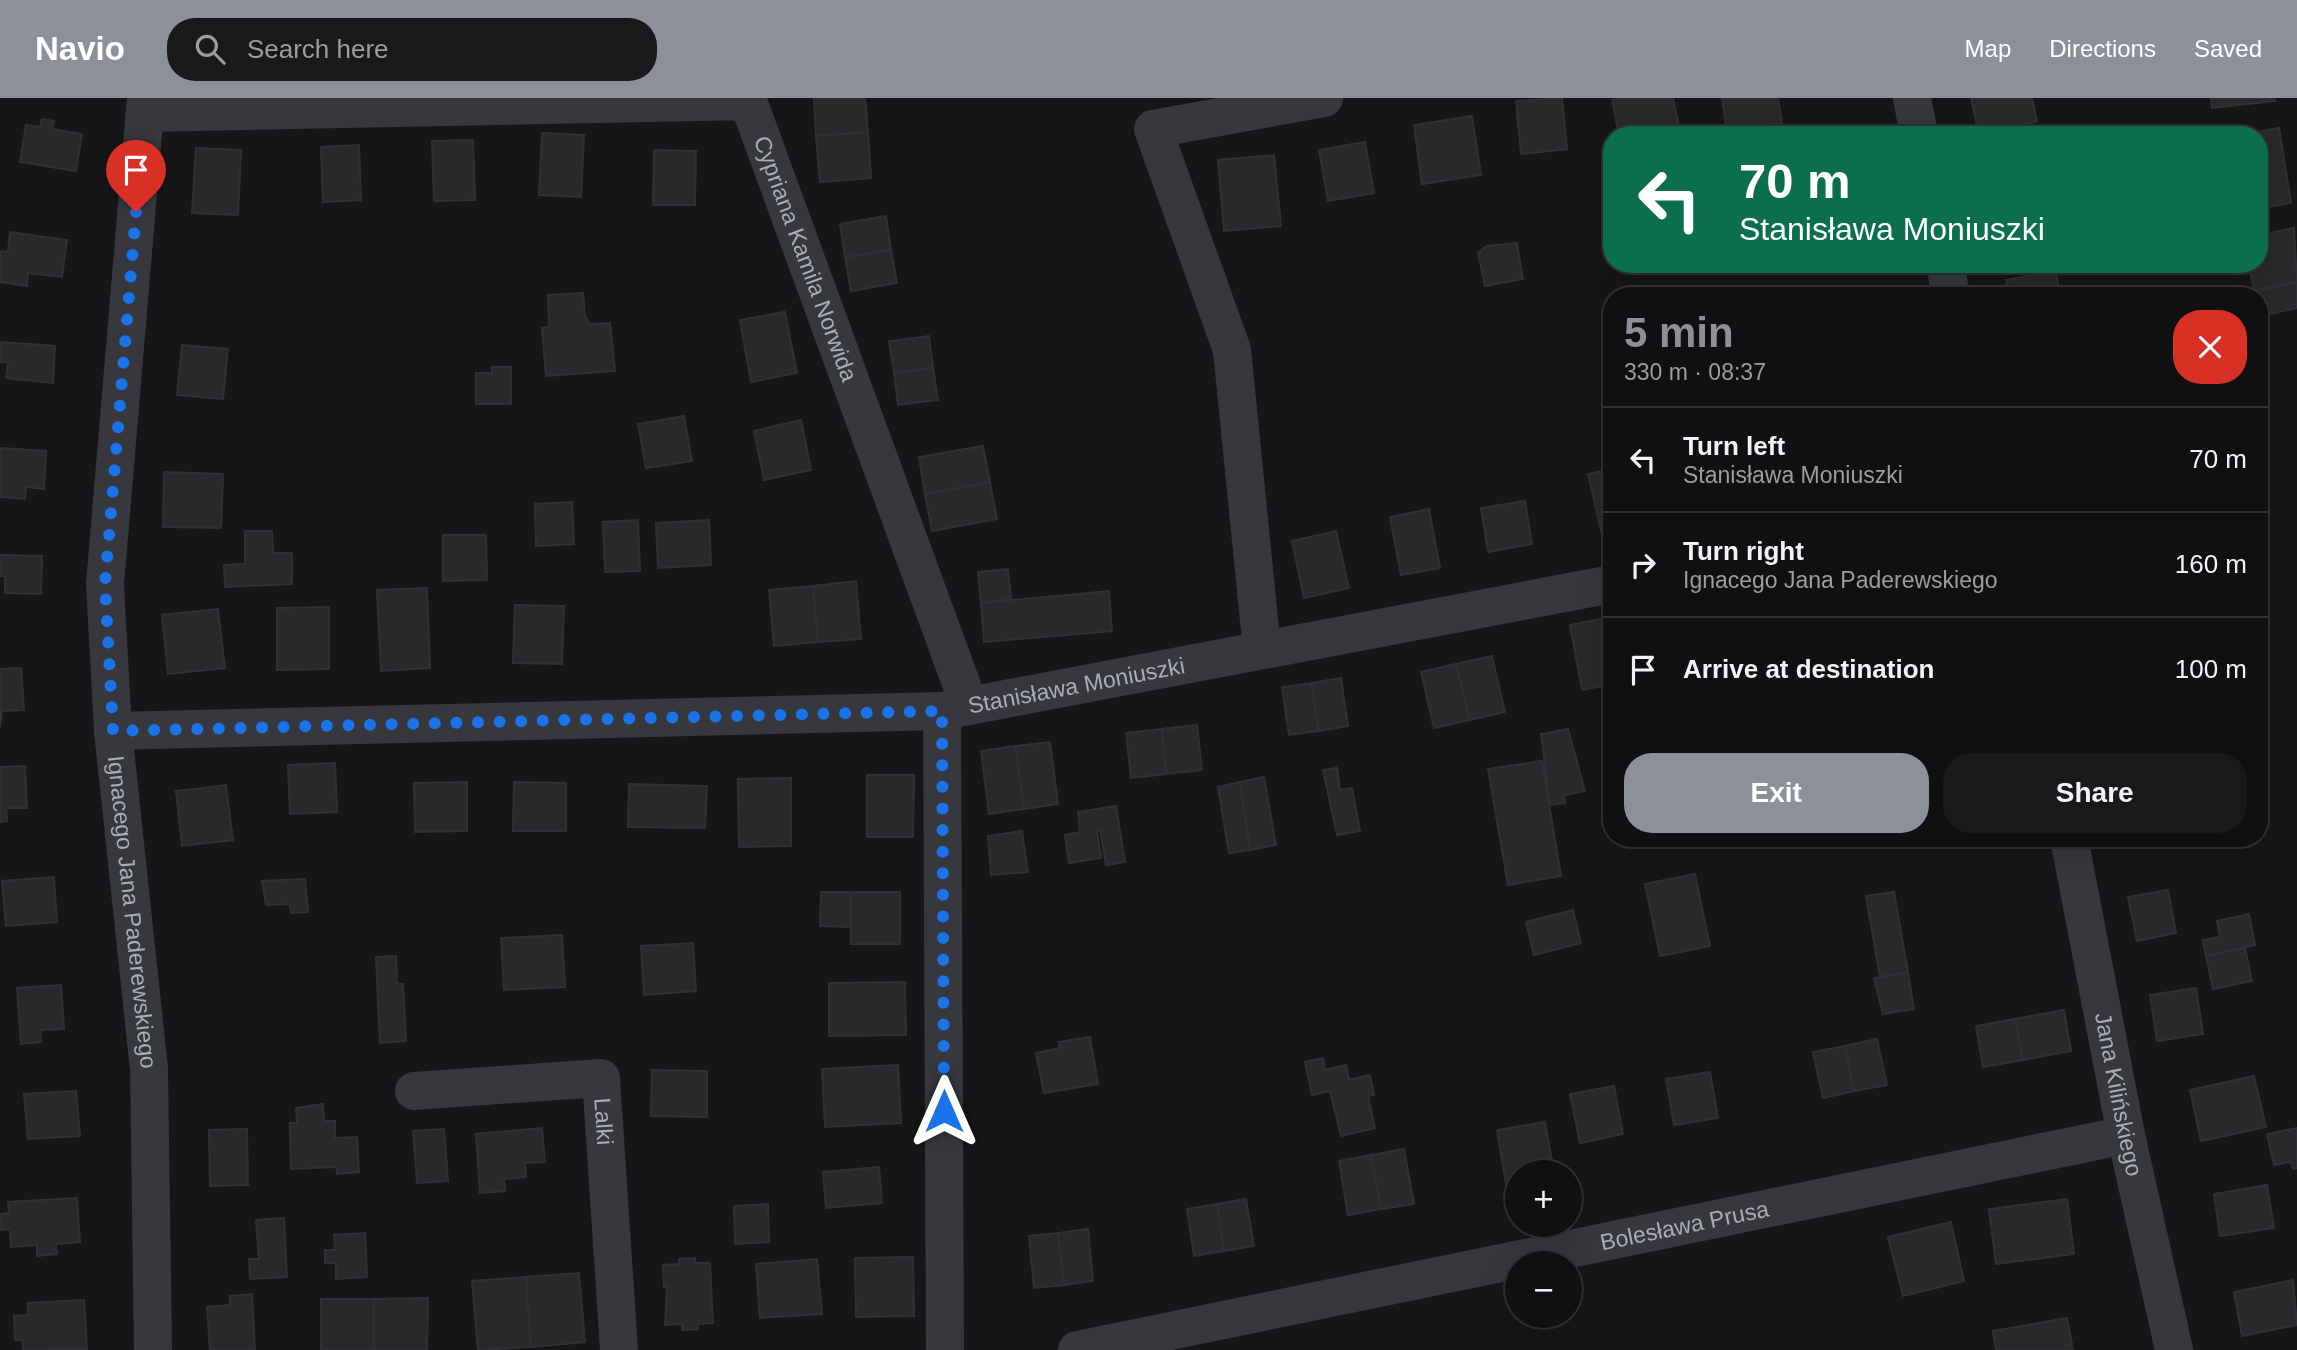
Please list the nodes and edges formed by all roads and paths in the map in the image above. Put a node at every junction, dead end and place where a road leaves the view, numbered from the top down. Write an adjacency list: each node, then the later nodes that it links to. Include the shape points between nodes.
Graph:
1 (1324, 98): 6 (street, via 1153,129 1232,350)
2 (1912, 98): 4 (street)
3 (146, 106): 7 (street, Cypriana Kamila Norwida, via 748,101); 8 (street, Ignacego Jana Paderewskiego, via 105,584)
4 (1917, 126)
5 (1603, 586): 6 (street, Stanisława Moniuszki)
6 (1262, 650): 7 (street, Stanisława Moniuszki)
7 (956, 708): 8 (street, Stanisława Moniuszki); 14 (street, Cypriana Kamila Norwida)
8 (113, 731): 12 (street, Ignacego Jana Paderewskiego, via 149,1069)
9 (2072, 847): 11 (street, Jana Kilińskiego)
10 (414, 1091): 13 (street, Lalki, via 601,1078)
11 (2126, 1136): 15 (street, Bolesława Prusa); 16 (street, Jana Kilińskiego)
12 (153, 1350)
13 (619, 1350)
14 (945, 1350)
15 (1079, 1350)
16 (2174, 1350)

